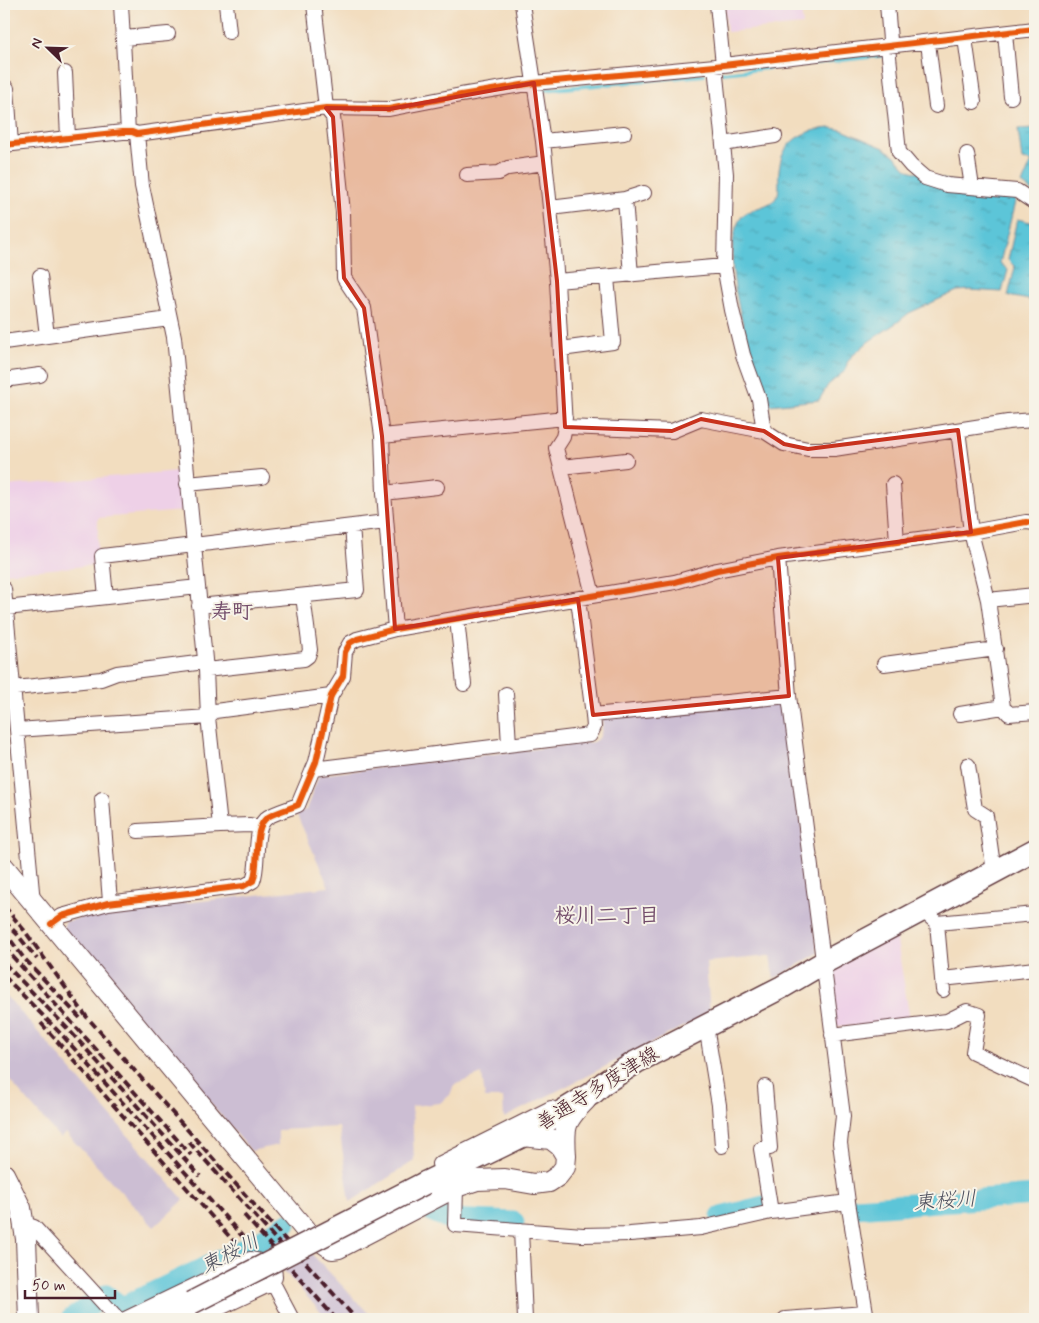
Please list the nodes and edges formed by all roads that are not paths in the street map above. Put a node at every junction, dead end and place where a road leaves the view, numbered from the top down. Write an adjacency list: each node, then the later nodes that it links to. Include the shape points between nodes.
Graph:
1 (121, 4): 11 (street)
2 (226, 4): 8 (street)
3 (314, 4): 22 (street)
4 (522, 4): 17 (street)
5 (716, 4): 15 (street)
6 (887, 4): 14 (street)
7 (1035, 30): 9 (street)
8 (229, 32)
9 (1005, 33): 12 (street); 19 (street)
10 (168, 34): 11 (street)
11 (124, 38): 23 (street)
12 (965, 38): 13 (street); 20 (street)
13 (928, 42): 14 (street); 21 (street)
14 (888, 47): 15 (street); 33 (street, via 899,152 925,178 947,185)
15 (719, 66): 17 (street); 29 (street)
16 (65, 73): 26 (street)
17 (534, 83): 22 (street, via 389,109); 27 (street)
18 (7, 88): 28 (street)
19 (1011, 97)
20 (974, 102)
21 (936, 106)
22 (326, 108): 23 (street); 53 (street, via 333,117 343,212 344,278 364,308)
23 (133, 133): 26 (street); 43 (street)
24 (624, 133): 27 (street)
25 (775, 136): 29 (street)
26 (68, 138): 28 (street)
27 (543, 141): 31 (street)
28 (7, 144)
29 (723, 144): 38 (street, via 726,174)
30 (967, 154): 33 (street)
31 (545, 163): 32 (street); 37 (street)
32 (467, 176)
33 (972, 187): 36 (street, via 1017,191)
34 (644, 193): 35 (street)
35 (625, 199): 37 (street); 40 (street)
36 (1035, 203)
37 (550, 208): 42 (street)
38 (724, 266): 40 (street); 52 (street, via 743,355 759,399)
39 (40, 276): 44 (street)
40 (631, 276): 41 (street)
41 (607, 278): 42 (street); 46 (street, via 613,342)
42 (557, 281): 46 (street)
43 (169, 319): 44 (street); 57 (street, via 174,337)
44 (47, 336): 45 (street)
45 (4, 342)
46 (561, 348): 50 (street)
47 (40, 375): 48 (street)
48 (4, 380)
49 (1035, 420): 51 (street)
50 (565, 422): 52 (street, via 672,431 701,419); 53 (street); 55 (street, via 563,437 556,448)
51 (958, 430): 52 (street, via 834,449 808,449 784,444); 64 (street)
52 (764, 431)
53 (382, 436): 60 (street)
54 (626, 460): 55 (street)
55 (561, 467): 72 (street)
56 (262, 477): 57 (street)
57 (187, 484): 66 (street)
58 (894, 484): 65 (street)
59 (437, 487): 60 (street)
60 (384, 493): 61 (street)
61 (386, 522): 63 (street); 79 (street)
62 (1035, 523): 64 (street)
63 (352, 526): 66 (street); 71 (street, via 357,590)
64 (972, 532): 65 (street); 75 (street)
65 (897, 542): 67 (street)
66 (193, 546): 68 (street); 73 (street, via 102,556)
67 (778, 558): 72 (street, via 675,582); 87 (street)
68 (198, 587): 73 (street); 76 (street)
69 (4, 589): 77 (street)
70 (1035, 595): 75 (street)
71 (303, 596): 76 (street); 82 (street, via 310,650 304,659)
72 (593, 596): 74 (street)
73 (106, 598): 77 (street)
74 (578, 599): 78 (street); 91 (street)
75 (988, 600): 80 (street)
76 (199, 606): 82 (street)
77 (6, 608): 84 (street)
78 (457, 619): 79 (street); 83 (street)
79 (395, 629): 86 (street, via 350,643 345,652 343,676)
80 (996, 649): 81 (street); 88 (street)
81 (884, 664)
82 (205, 666): 84 (street, via 117,673 100,679); 92 (street)
83 (464, 684)
84 (8, 689): 93 (street)
85 (506, 694): 94 (street)
86 (331, 696): 92 (street, via 215,711); 96 (street)
87 (789, 696): 91 (street); 109 (street)
88 (1003, 707): 89 (street, via 1009,714); 90 (street)
89 (1035, 712)
90 (960, 714)
91 (593, 715): 94 (street, via 594,727 590,734)
92 (208, 716): 93 (street); 98 (street)
93 (17, 730): 105 (street)
94 (509, 744): 96 (street)
95 (968, 765): 103 (street, via 975,808 986,816)
96 (313, 770): 99 (street, via 298,805 266,818)
97 (102, 799): 104 (street)
98 (220, 826): 99 (street); 100 (street)
99 (259, 827): 104 (street, via 257,872 253,881 244,886)
100 (138, 831)
101 (1035, 850): 103 (main road, 善通寺多度津線)
102 (4, 867): 105 (street)
103 (994, 872): 107 (main road, 善通寺多度津線)
104 (110, 902): 108 (street, via 62,916)
105 (33, 904): 108 (street)
106 (1035, 914): 107 (street)
107 (930, 916): 109 (main road, 善通寺多度津線); 110 (street, via 942,985)
108 (51, 924): 125 (street)
109 (823, 963): 111 (main road, 善通寺多度津線); 112 (street)
110 (1035, 969)
111 (706, 1026): 115 (main road, 善通寺多度津線, via 636,1062); 117 (street)
112 (832, 1035): 113 (street, via 947,1021 967,1011 979,1015 973,1052); 121 (street, via 843,1116 840,1142)
113 (1035, 1081)
114 (765, 1087): 122 (street, via 770,1148 761,1149)
115 (599, 1088): 116 (main road, 善通寺多度津線); 118 (street, via 572,1113 567,1123 564,1133); 125 (street, via 531,1117)
116 (522, 1136): 118 (street, via 551,1140); 128 (main road, 善通寺多度津線, bridge, via 425,1184)
117 (722, 1146)
118 (566, 1156): 120 (street, via 565,1167 549,1182 477,1180)
119 (4, 1174): 123 (street, via 21,1208)
120 (456, 1187): 124 (street, via 455,1224); 125 (street, via 339,1248 332,1249)
121 (848, 1202): 122 (street); 129 (street)
122 (771, 1212): 124 (street, via 701,1228 630,1234 583,1235)
123 (23, 1223): 127 (street); 130 (street, via 34,1227)
124 (521, 1230): 134 (street)
125 (307, 1232)
126 (273, 1283): 128 (street); 131 (street, via 276,1276 274,1268 250,1259); 133 (street)
127 (29, 1315)
128 (197, 1315): 132 (main road, 善通寺多度津線)
129 (866, 1316): 135 (street)
130 (118, 1319)
131 (125, 1319)
132 (158, 1319)
133 (292, 1319)
134 (525, 1319)
135 (784, 1319)

